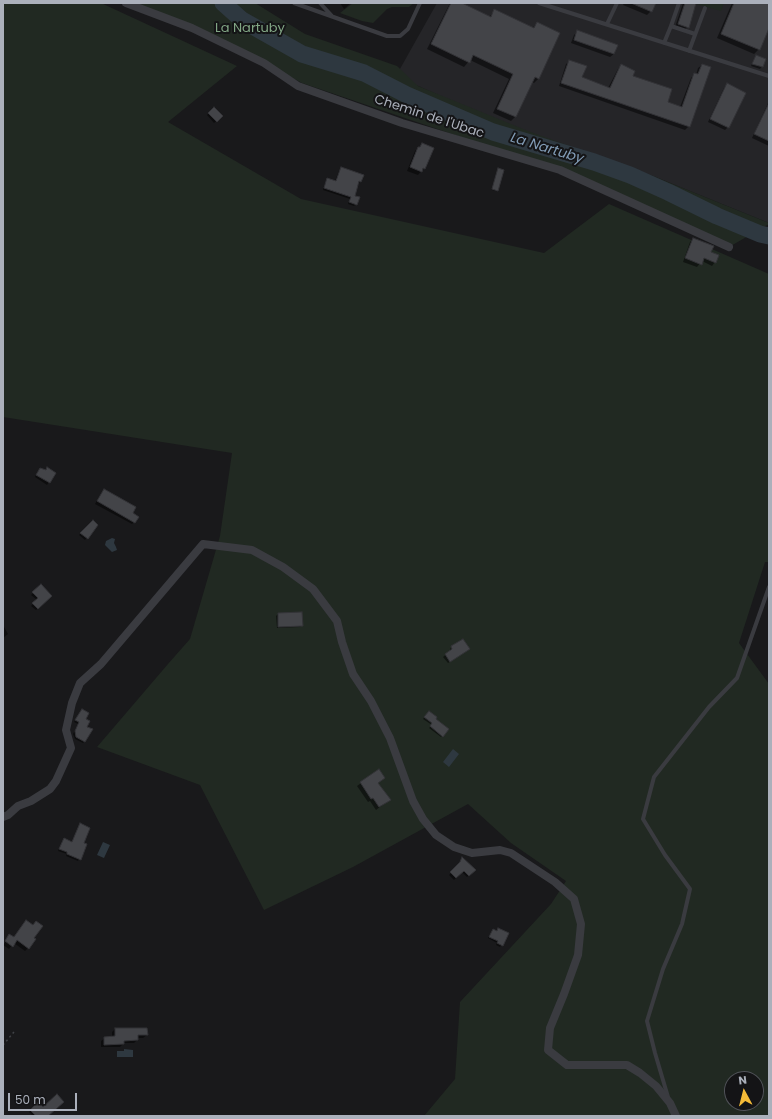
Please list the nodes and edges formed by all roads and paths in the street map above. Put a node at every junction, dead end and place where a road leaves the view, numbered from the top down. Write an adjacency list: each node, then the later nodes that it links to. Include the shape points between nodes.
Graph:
1 (126, 3): 16 (street, Chemin de l'Ubac, via 192,28 264,63 298,86 402,123 560,170)
2 (294, 3): 9 (lane)
3 (320, 3): 9 (lane)
4 (420, 3): 9 (lane, via 408,29 400,36 386,36)
5 (539, 3): 10 (lane)
6 (617, 3): 10 (lane)
7 (679, 3): 11 (lane)
8 (705, 8): 12 (lane)
9 (332, 17)
10 (606, 24): 13 (lane)
11 (671, 26): 12 (lane); 13 (lane)
12 (695, 34): 14 (lane)
13 (664, 43): 14 (lane)
14 (689, 51): 15 (lane)
15 (769, 76)
16 (729, 246)
17 (769, 587): 21 (lane, via 737,678 709,707 654,777 643,819 690,889 682,924 663,969 647,1021)
18 (3, 817): 21 (street, via 50,789 56,781 72,748 66,730 80,683 101,664 202,544 252,550 283,567 313,589 338,621 353,674 371,701 390,738 423,819 436,835 454,847 472,853 500,850 511,853 555,882 574,899 581,924 578,955 550,1028 548,1050 567,1065 627,1065 656,1086)
19 (14, 1032): 20 (path)
20 (3, 1045)
21 (670, 1103): 22 (street)
22 (676, 1116)

